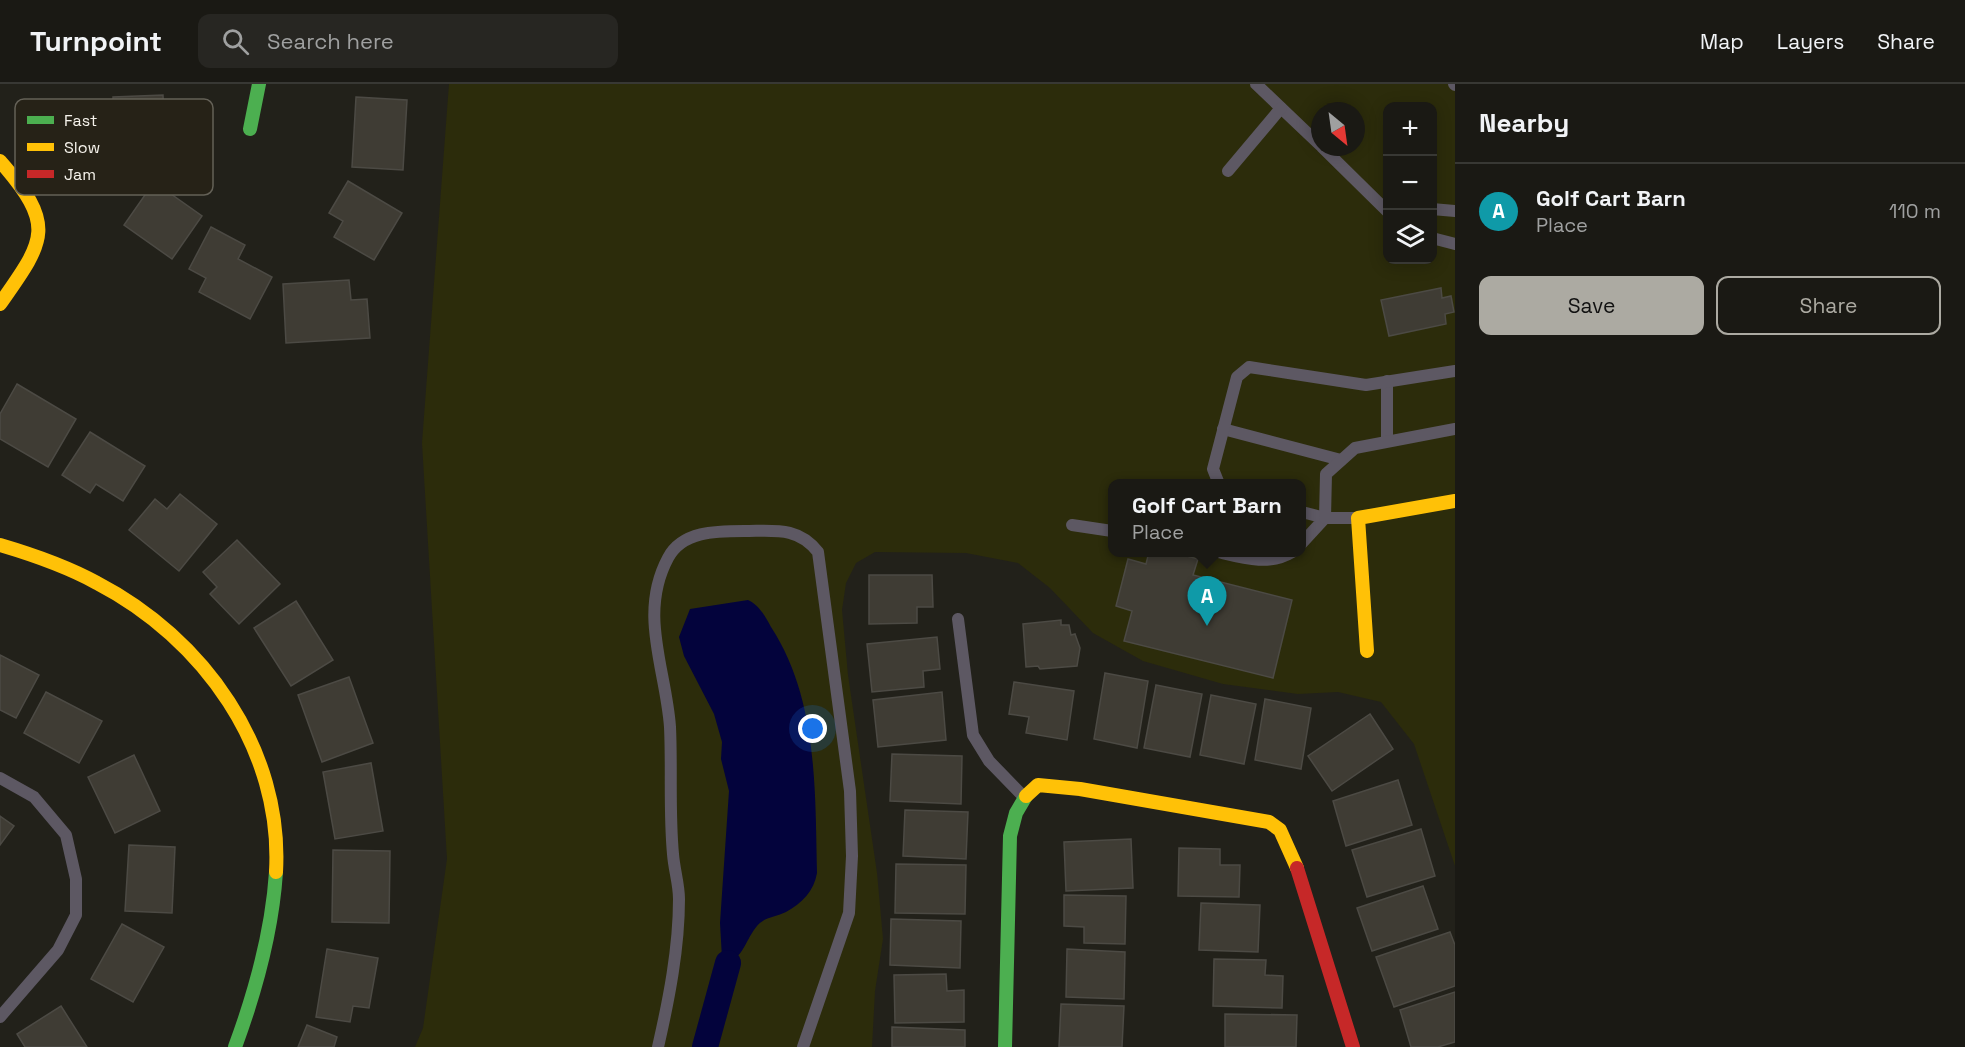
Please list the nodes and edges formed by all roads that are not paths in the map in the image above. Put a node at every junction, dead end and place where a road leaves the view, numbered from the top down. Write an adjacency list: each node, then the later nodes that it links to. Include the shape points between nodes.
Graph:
1 (259, 84): 4 (street)
2 (1256, 84): 3 (lane)
3 (1281, 108): 5 (lane); 8 (lane)
4 (250, 129)
5 (1311, 136)
6 (1331, 156): 11 (lane)
7 (0, 161): 9 (street)
8 (1228, 171)
9 (15, 180)
10 (24, 195): 16 (street, via 36,215 39,234 34,254)
11 (1383, 205)
12 (1437, 209): 13 (lane)
13 (1455, 211)
14 (1437, 239): 15 (lane)
15 (1455, 244)
16 (0, 304)
17 (1455, 371): 18 (lane)
18 (1388, 381): 19 (lane, via 1366,385 1249,367 1237,377); 21 (lane)
19 (1223, 429): 22 (lane); 23 (lane, via 1213,469)
20 (1455, 429): 21 (lane)
21 (1387, 441): 22 (lane, via 1355,448)
22 (1341, 460): 26 (lane, via 1326,474)
23 (1217, 479)
24 (1455, 501): 27 (street)
25 (1306, 513): 26 (lane)
26 (1325, 518): 27 (lane); 30 (lane)
27 (1358, 518): 35 (street)
28 (1072, 525): 29 (lane)
29 (1108, 530)
30 (1306, 539)
31 (0, 545): 39 (street, via 38,553 81,572 141,609 211,675 247,732 267,779 276,837 276,867 266,958)
32 (1244, 557): 33 (lane, via 1264,561)
33 (1285, 557)
34 (958, 619): 37 (lane, via 973,735 989,761)
35 (1367, 651)
36 (0, 777): 38 (lane, via 34,797 66,835 76,879 76,915 58,950)
37 (1023, 796): 42 (street, via 1010,836); 43 (street, via 1038,785 1080,789 1269,822 1280,830 1298,870)
38 (0, 1017)
39 (235, 1047)
40 (657, 1047): 41 (lane, via 677,942 679,897 673,854 670,725 652,621 656,590 668,557 682,540 705,533 740,531 794,532 818,552 850,791 849,913)
41 (803, 1047)
42 (1005, 1047)
43 (1353, 1047)

